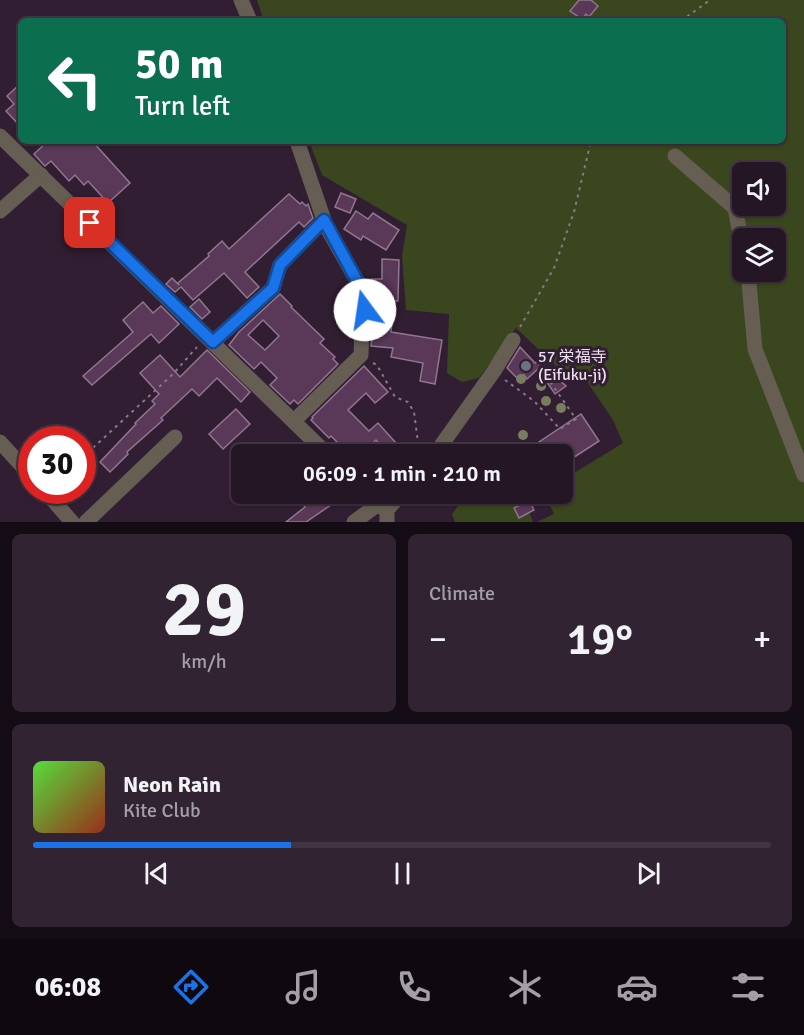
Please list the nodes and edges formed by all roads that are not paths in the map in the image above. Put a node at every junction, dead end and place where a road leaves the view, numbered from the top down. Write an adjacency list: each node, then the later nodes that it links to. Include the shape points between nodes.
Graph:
1 (241, 0): 2 (street)
2 (249, 18)
3 (0, 136): 6 (street)
4 (298, 144): 8 (street)
5 (675, 156): 9 (street, via 735,208)
6 (40, 175): 7 (street); 11 (street)
7 (0, 211)
8 (324, 220): 11 (street, via 280,265 273,288); 13 (street, via 365,300 361,355)
9 (739, 228)
10 (749, 282): 19 (street, via 754,349)
11 (210, 339): 13 (street)
12 (513, 339): 17 (street)
13 (294, 421): 16 (street)
14 (175, 437): 23 (street)
15 (0, 442): 18 (street)
16 (317, 444)
17 (442, 444)
18 (18, 462)
19 (804, 475)
20 (56, 504): 22 (street)
21 (379, 507): 24 (street)
22 (72, 522)
23 (86, 522)
24 (354, 522)

